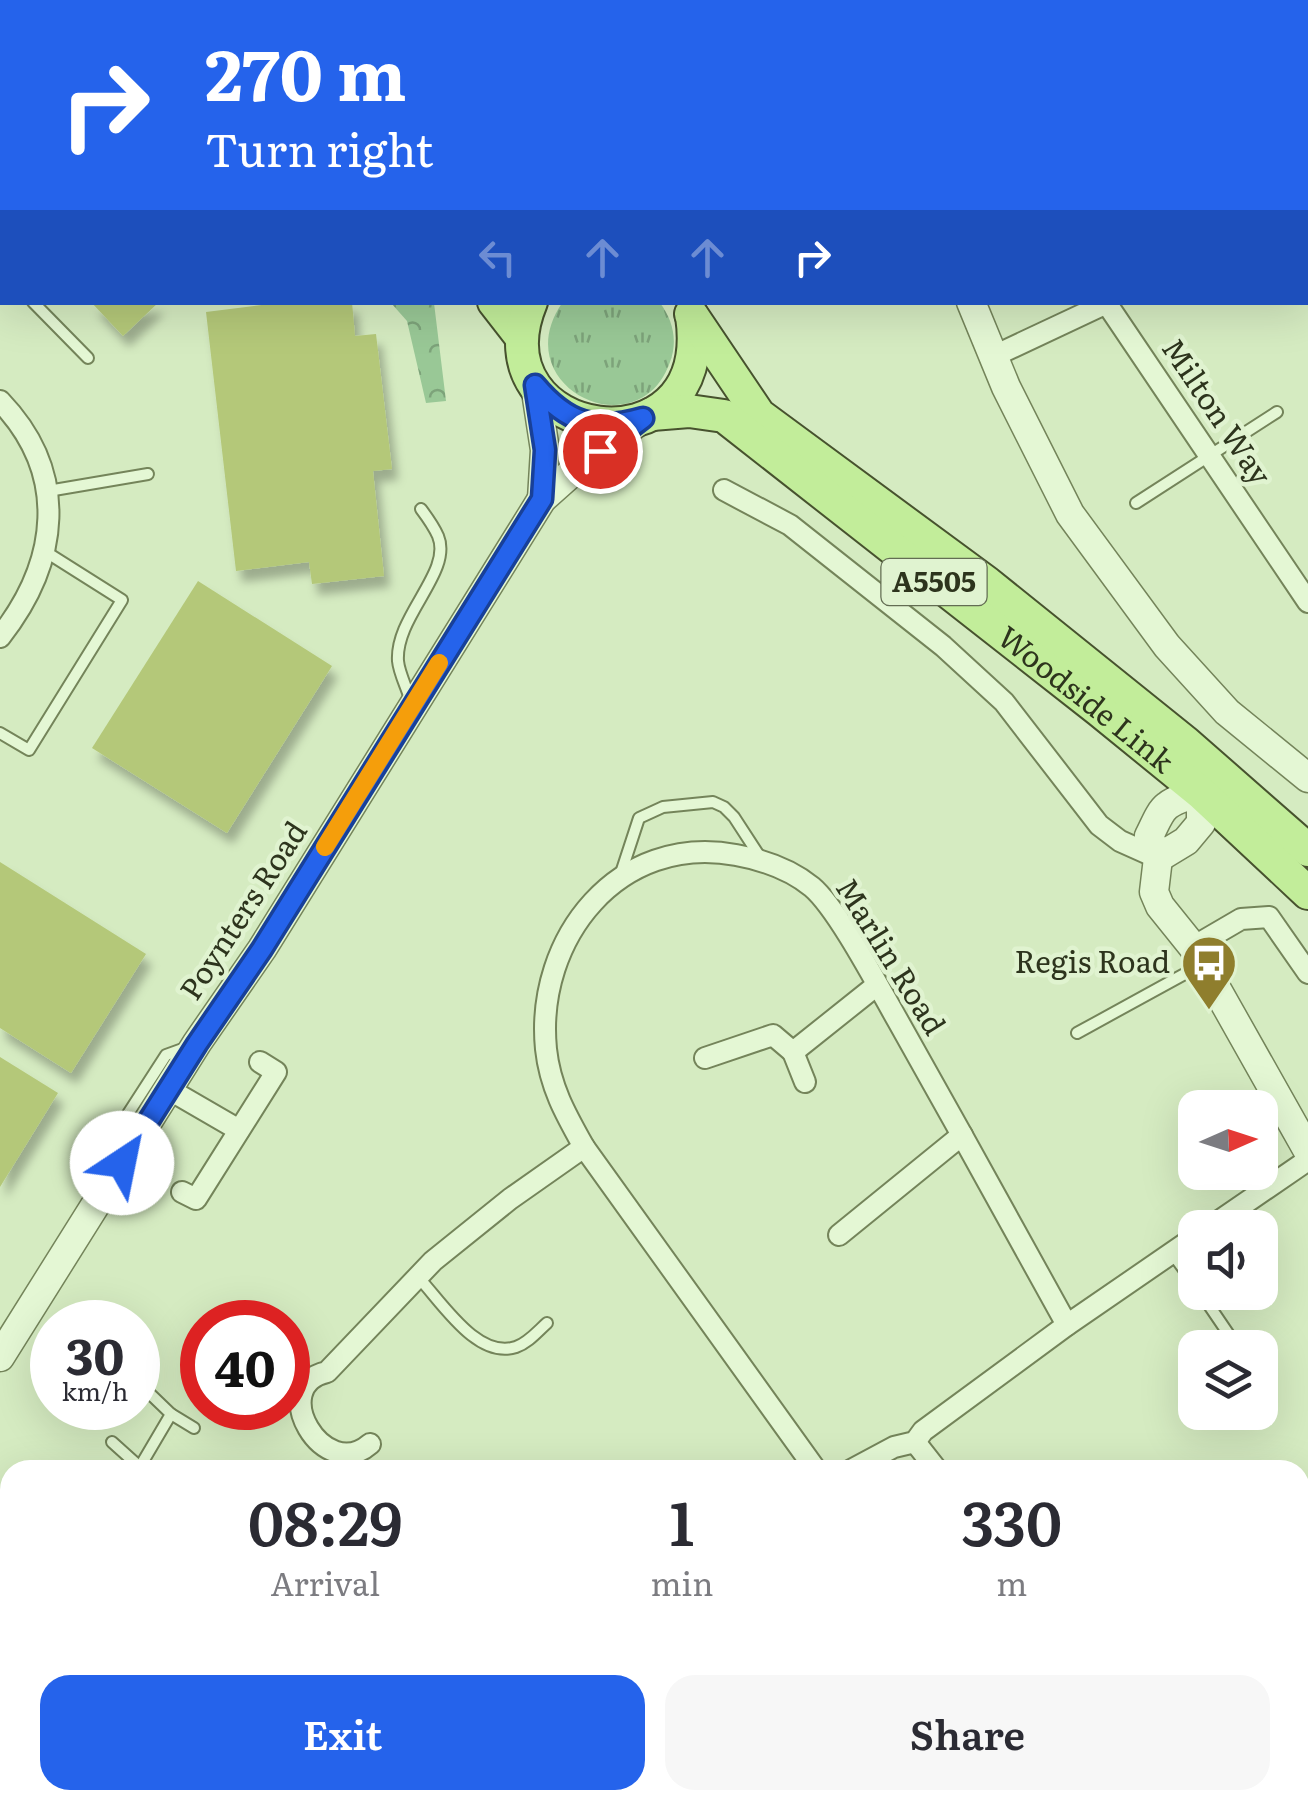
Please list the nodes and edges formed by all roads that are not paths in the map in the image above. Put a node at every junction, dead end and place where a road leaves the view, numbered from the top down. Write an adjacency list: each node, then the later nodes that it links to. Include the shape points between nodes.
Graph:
1 (37, 305): 10 (lane)
2 (496, 305): 8 (main road)
3 (529, 305): 8 (main road)
4 (971, 305): 9 (street)
5 (1104, 305): 9 (street, Milton Way)
6 (1109, 305): 15 (street, Milton Way)
7 (690, 307): 14 (main road, via 695,337 684,382); 28 (main road, Woodside Link / A5505, via 759,415 987,583)
8 (522, 338): 11 (main road)
9 (994, 356): 27 (street, via 1070,514 1166,646 1227,712)
10 (88, 358)
11 (535, 385): 14 (main road, Woodside Link, via 572,418 595,425); 19 (street, Poynters Road, via 545,450)
12 (0, 401): 18 (street, via 37,455)
13 (1278, 412): 15 (lane)
14 (648, 416): 19 (street, Poynters Road); 28 (main road, Woodside Link / A5505, via 724,416)
15 (1210, 457): 20 (lane); 23 (street, Milton Way)
16 (148, 474): 18 (lane)
17 (724, 490): 30 (street, via 790,525 943,646 1004,702 1099,825)
18 (48, 491): 22 (street)
19 (542, 499): 25 (street, Poynters Road)
20 (1136, 503)
21 (422, 509): 25 (lane, via 440,539 440,565 411,610 402,639 398,661)
22 (46, 552): 24 (street, via 19,613); 26 (lane, via 122,600 29,750)
23 (1308, 602)
24 (0, 637)
25 (412, 705): 38 (street, Poynters Road)
26 (0, 732)
27 (1308, 778)
28 (1210, 782): 29 (main road, Woodside Link / A5505); 30 (street, via 1201,822); 33 (main road, Woodside Link / A5505)
29 (1308, 850)
30 (1158, 858): 34 (street, via 1154,892)
31 (762, 860): 32 (street, Marlin Road, via 693,850 654,859); 32 (lane, via 724,807 680,805 638,818); 36 (street, Marlin Road, via 815,890)
32 (620, 877): 46 (street, Marlin Road, via 589,906 560,952 548,998 546,1048 554,1094)
33 (1308, 893)
34 (1198, 956): 35 (street, via 1241,919 1269,918); 37 (lane); 47 (street)
35 (1308, 973)
36 (877, 984): 39 (street); 45 (street, Marlin Road)
37 (1078, 1034)
38 (197, 1044): 43 (street, Poynters Road); 49 (lane, via 166,1055 124,1120)
39 (792, 1052): 40 (street, via 773,1035); 42 (street)
40 (705, 1058)
41 (260, 1062): 44 (street, via 276,1072)
42 (804, 1082)
43 (170, 1090): 44 (street); 49 (street, Poynters Road)
44 (239, 1130): 50 (street, via 196,1199)
45 (962, 1135): 52 (street); 58 (street, Marlin Road)
46 (584, 1147): 56 (street); 68 (street, Marlin Road)
47 (1308, 1152)
48 (1308, 1160): 51 (street)
49 (122, 1163): 59 (street, Poynters Road)
50 (182, 1192)
51 (1235, 1210)
52 (839, 1235)
53 (1178, 1249): 54 (street)
54 (1172, 1253): 55 (lane); 58 (street)
55 (1178, 1262)
56 (418, 1276): 57 (lane, via 491,1347 518,1346); 65 (street, via 304,1388 304,1421 318,1442 344,1451)
57 (547, 1324)
58 (1067, 1325): 64 (street)
59 (0, 1357)
60 (160, 1403): 61 (lane)
61 (171, 1414): 62 (lane); 67 (lane)
62 (180, 1419)
63 (112, 1442): 66 (lane)
64 (915, 1442): 69 (street); 70 (street)
65 (370, 1444)
66 (131, 1460)
67 (145, 1460)
68 (809, 1460)
69 (870, 1460)
70 (929, 1460)

